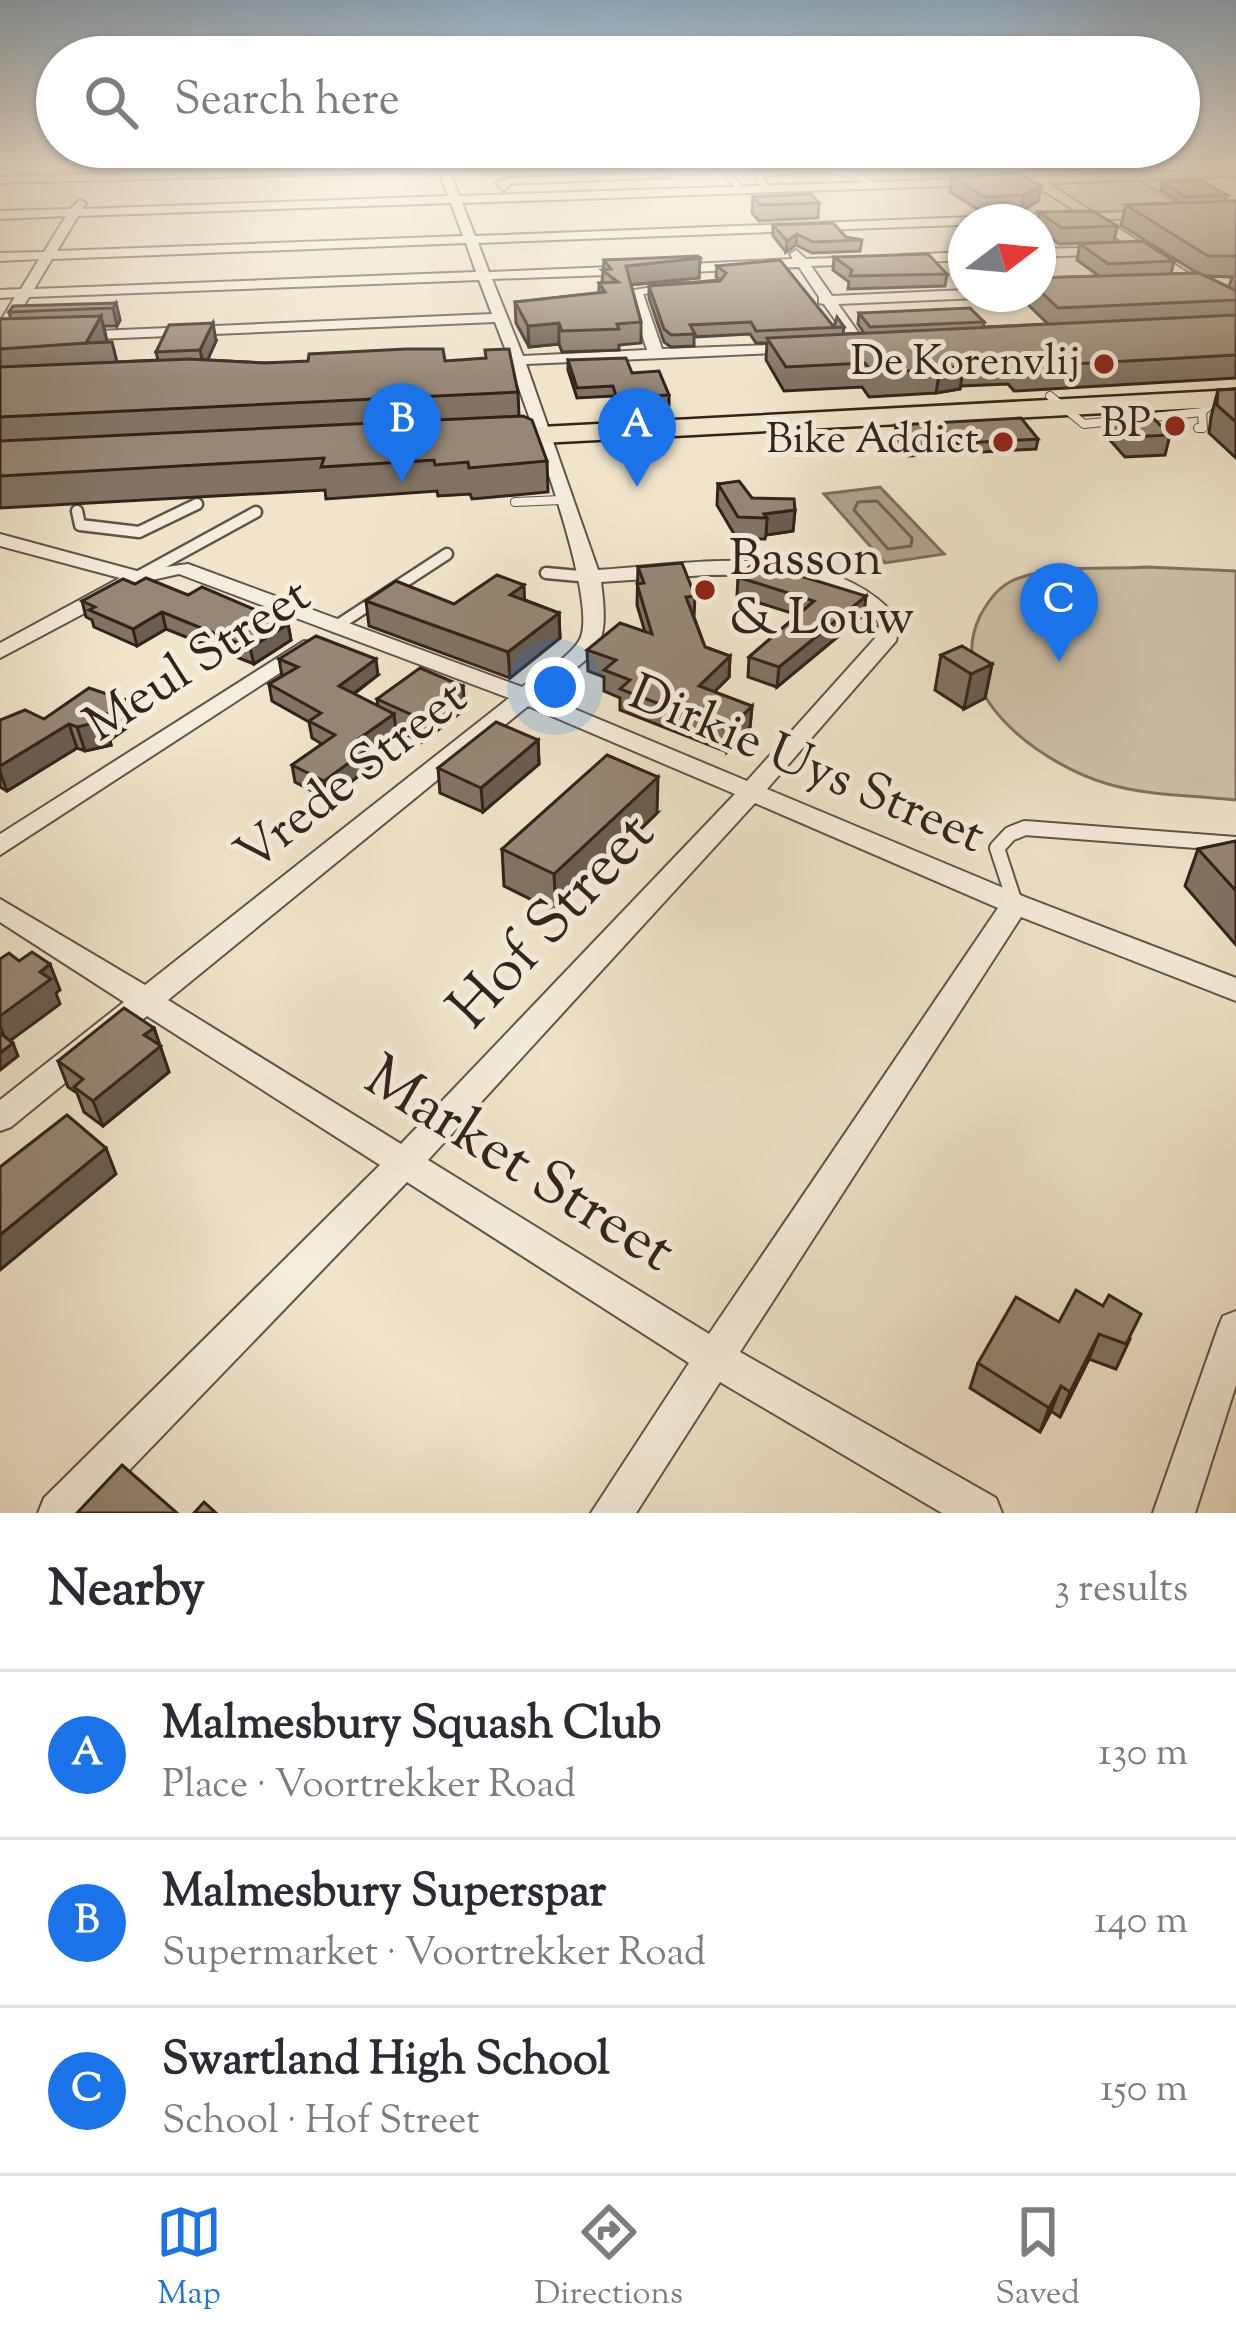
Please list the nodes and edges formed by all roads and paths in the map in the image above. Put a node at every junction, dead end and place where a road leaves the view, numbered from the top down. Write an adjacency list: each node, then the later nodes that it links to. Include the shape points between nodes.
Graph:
1 (59, 237): 8 (street)
2 (545, 237): 5 (street)
3 (783, 237): 13 (street)
4 (1123, 237): 6 (street)
5 (472, 239): 8 (street); 14 (street, Vrede Street)
6 (1143, 249): 7 (street); 17 (street)
7 (1056, 253)
8 (47, 255): 9 (street); 19 (street)
9 (0, 257)
10 (948, 257): 11 (street)
11 (896, 259)
12 (872, 260): 13 (street)
13 (802, 263): 14 (street); 22 (street)
14 (484, 277): 19 (street); 24 (street, Vrede Street)
15 (1236, 284): 17 (street)
16 (714, 285): 32 (street, via 635,291)
17 (1202, 286): 18 (street); 23 (street)
18 (1179, 287)
19 (25, 293): 20 (street); 25 (street)
20 (0, 294)
21 (948, 295): 22 (street)
22 (824, 300): 29 (street)
23 (1236, 310)
24 (500, 319): 26 (street); 33 (street, Vrede Street)
25 (0, 337): 27 (street)
26 (48, 338)
27 (24, 339)
28 (883, 344): 29 (street)
29 (860, 345): 30 (street)
30 (837, 346)
31 (814, 347): 32 (street)
32 (656, 354): 33 (street)
33 (517, 360): 34 (street); 37 (street, Vrede Street)
34 (493, 362)
35 (1055, 402): 36 (main road); 36 (lane, via 1084,424 1147,425 1142,415); 37 (main road)
36 (1211, 409)
37 (539, 427): 38 (main road); 39 (street, Vrede Street)
38 (457, 431)
39 (561, 500): 40 (lane); 48 (street, Vrede Street)
40 (515, 502)
41 (197, 504): 42 (lane, via 139,532 80,526)
42 (77, 511)
43 (256, 512): 47 (lane)
44 (0, 540): 47 (street)
45 (448, 554): 49 (lane, Meul Street)
46 (546, 573): 48 (lane)
47 (137, 577): 49 (street, Dirkie Uys Street, via 181,568); 50 (street)
48 (590, 577): 51 (street, Vrede Street, via 596,626 588,646); 52 (street, Hof Street, via 765,568 844,586 879,604 888,636)
49 (334, 627): 51 (street, Dirkie Uys Street); 54 (street, Meul Street)
50 (0, 652)
51 (527, 698): 52 (street, Dirkie Uys Street); 58 (street, Vrede Street)
52 (752, 791): 55 (street, Dirkie Uys Street); 60 (street, Hof Street)
53 (1236, 844): 55 (lane, via 1025,829 997,848)
54 (0, 846)
55 (1015, 904): 57 (street, Dirkie Uys Street); 62 (street)
56 (0, 909): 58 (street, Market Street)
57 (1236, 990)
58 (147, 998): 59 (street, Vrede Street); 60 (street, Market Street)
59 (0, 1118)
60 (404, 1163): 62 (street, Market Street); 63 (street, Hof Street)
61 (1236, 1328): 66 (street)
62 (711, 1356): 64 (street); 65 (street, Market Street)
63 (59, 1513)
64 (612, 1513)
65 (981, 1513)
66 (1174, 1513)

